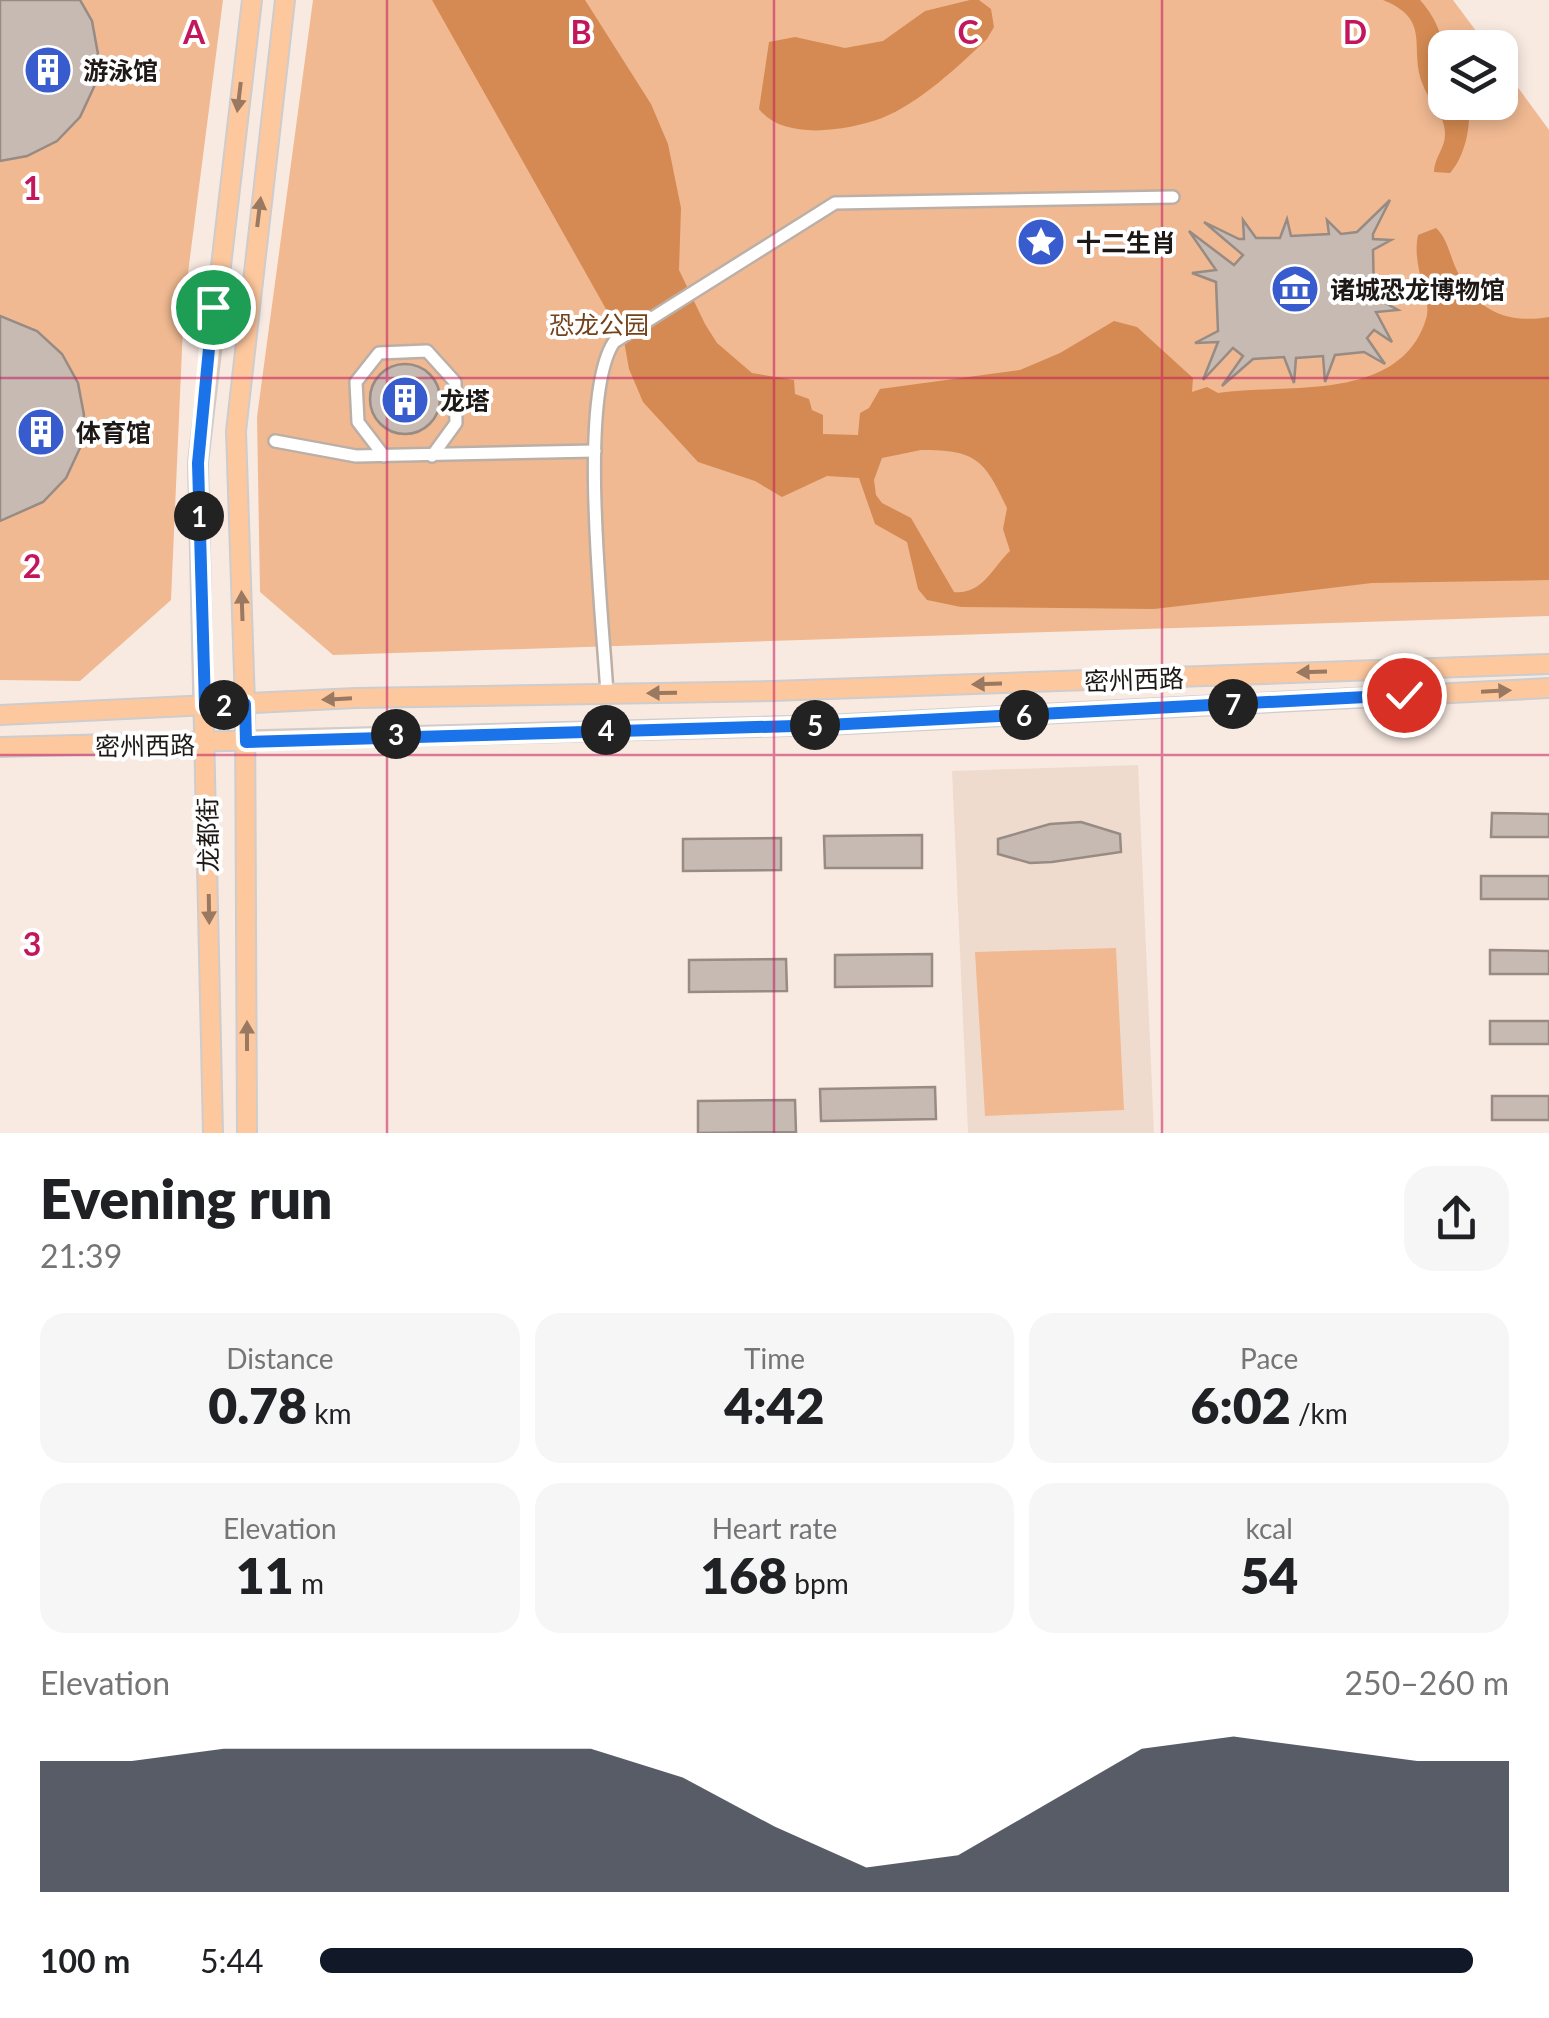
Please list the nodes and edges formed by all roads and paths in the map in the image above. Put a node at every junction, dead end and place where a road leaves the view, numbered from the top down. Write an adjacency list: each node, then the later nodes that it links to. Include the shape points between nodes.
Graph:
1 (252, 0): 12 (main road, 龙都街, one-way to 12, via 198,463)
2 (286, 0): 11 (main road, 龙都街, one-way to 2, via 236,431)
3 (1174, 197): 5 (street, via 836,204 614,342 602,359)
4 (276, 441): 6 (street)
5 (596, 451): 7 (street); 10 (street)
6 (384, 456): 7 (street); 7 (street, via 358,422 356,382 380,353 427,351 455,382 456,423)
7 (432, 456)
8 (1549, 664): 10 (main road, 密州西路, one-way to 10)
9 (1549, 688): 14 (main road, 密州西路, one-way to 9, via 827,725)
10 (607, 694): 11 (main road, 密州西路, one-way to 11)
11 (245, 704): 12 (main road, 密州西路); 14 (main road, 龙都街)
12 (205, 706): 13 (main road, 密州西路); 15 (main road, 龙都街)
13 (0, 714)
14 (246, 742): 15 (main road, 密州西路); 18 (main road, 龙都街, one-way to 14)
15 (206, 744): 16 (main road, 密州西路); 17 (main road, 龙都街, one-way to 17)
16 (0, 748)
17 (213, 1133)
18 (247, 1133)

